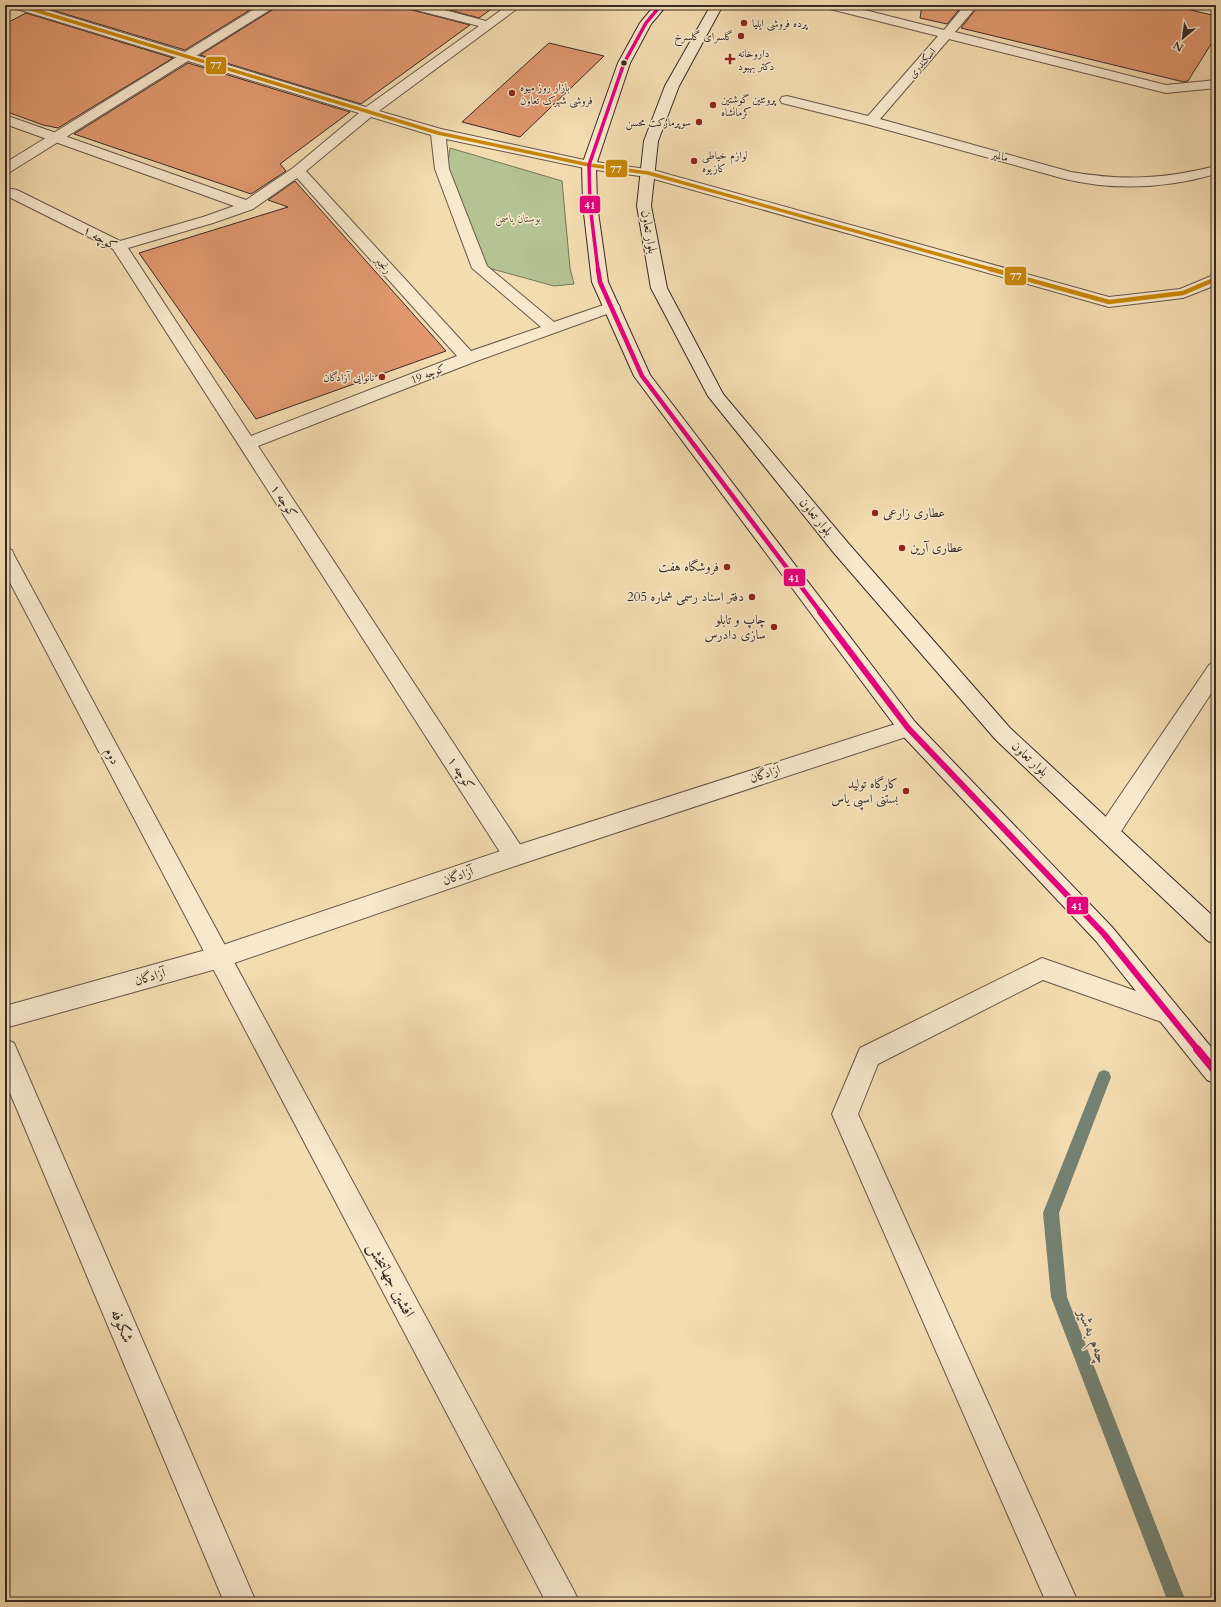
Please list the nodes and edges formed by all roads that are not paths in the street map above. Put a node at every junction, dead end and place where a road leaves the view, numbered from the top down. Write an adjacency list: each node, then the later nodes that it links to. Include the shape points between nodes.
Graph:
1 (18, 5): 13 (street)
2 (269, 5): 13 (street)
3 (412, 5): 11 (street)
4 (516, 5): 11 (street)
5 (661, 5): 21 (street, via 646,24 624,63 592,150)
6 (717, 5): 25 (street, بلوار تعاون, via 672,86 651,141)
7 (830, 5): 12 (street)
8 (972, 5): 12 (street, اسکندری)
9 (1210, 5): 10 (street)
10 (1216, 6)
11 (488, 25): 16 (street)
12 (947, 34): 14 (street, via 1166,89); 18 (street, اسکندری)
13 (186, 57): 16 (street); 20 (street)
14 (1216, 84)
15 (787, 100): 18 (street, مالمیر)
16 (368, 112): 19 (street); 24 (street)
17 (5, 119): 20 (street)
18 (871, 121): 23 (street, مالمیر, via 1099,182 1132,184 1170,180)
19 (438, 133): 21 (street); 31 (street, via 442,169 480,268)
20 (57, 137): 22 (street); 27 (street)
21 (589, 165): 25 (street); 30 (street, via 590,205 600,282)
22 (5, 169)
23 (1216, 170)
24 (298, 171): 27 (street); 32 (street, رنجبر)
25 (648, 174): 29 (street, via 1109,302 1183,293); 37 (street, بلوار تعاون, via 644,206 659,288 716,396 841,548 1003,734)
26 (12, 193): 28 (street, کوچه ۱)
27 (248, 206): 28 (street)
28 (119, 246): 33 (street, کوچه ۱)
29 (1216, 279)
30 (612, 307): 31 (street, کوچه 19); 36 (street, via 642,376)
31 (553, 329): 32 (street, کوچه 19)
32 (468, 358): 33 (street, کوچه 19)
33 (247, 444): 38 (street, کوچه ۱)
34 (5, 555): 40 (street, دوم)
35 (1216, 670): 37 (street)
36 (908, 728): 38 (street, آزادگان); 41 (street, via 1104,934)
37 (1108, 832): 39 (street, بلوار تعاون)
38 (515, 856): 40 (street, آزادگان)
39 (1216, 934)
40 (220, 957): 42 (street, آزادگان); 46 (street, افشین جهانبخش)
41 (1167, 1013): 44 (street); 47 (street, via 1042,969 869,1056 845,1114)
42 (5, 1017)
43 (5, 1051): 45 (street, شکوفه)
44 (1216, 1072)
45 (240, 1602)
46 (563, 1602)
47 (1062, 1602)

